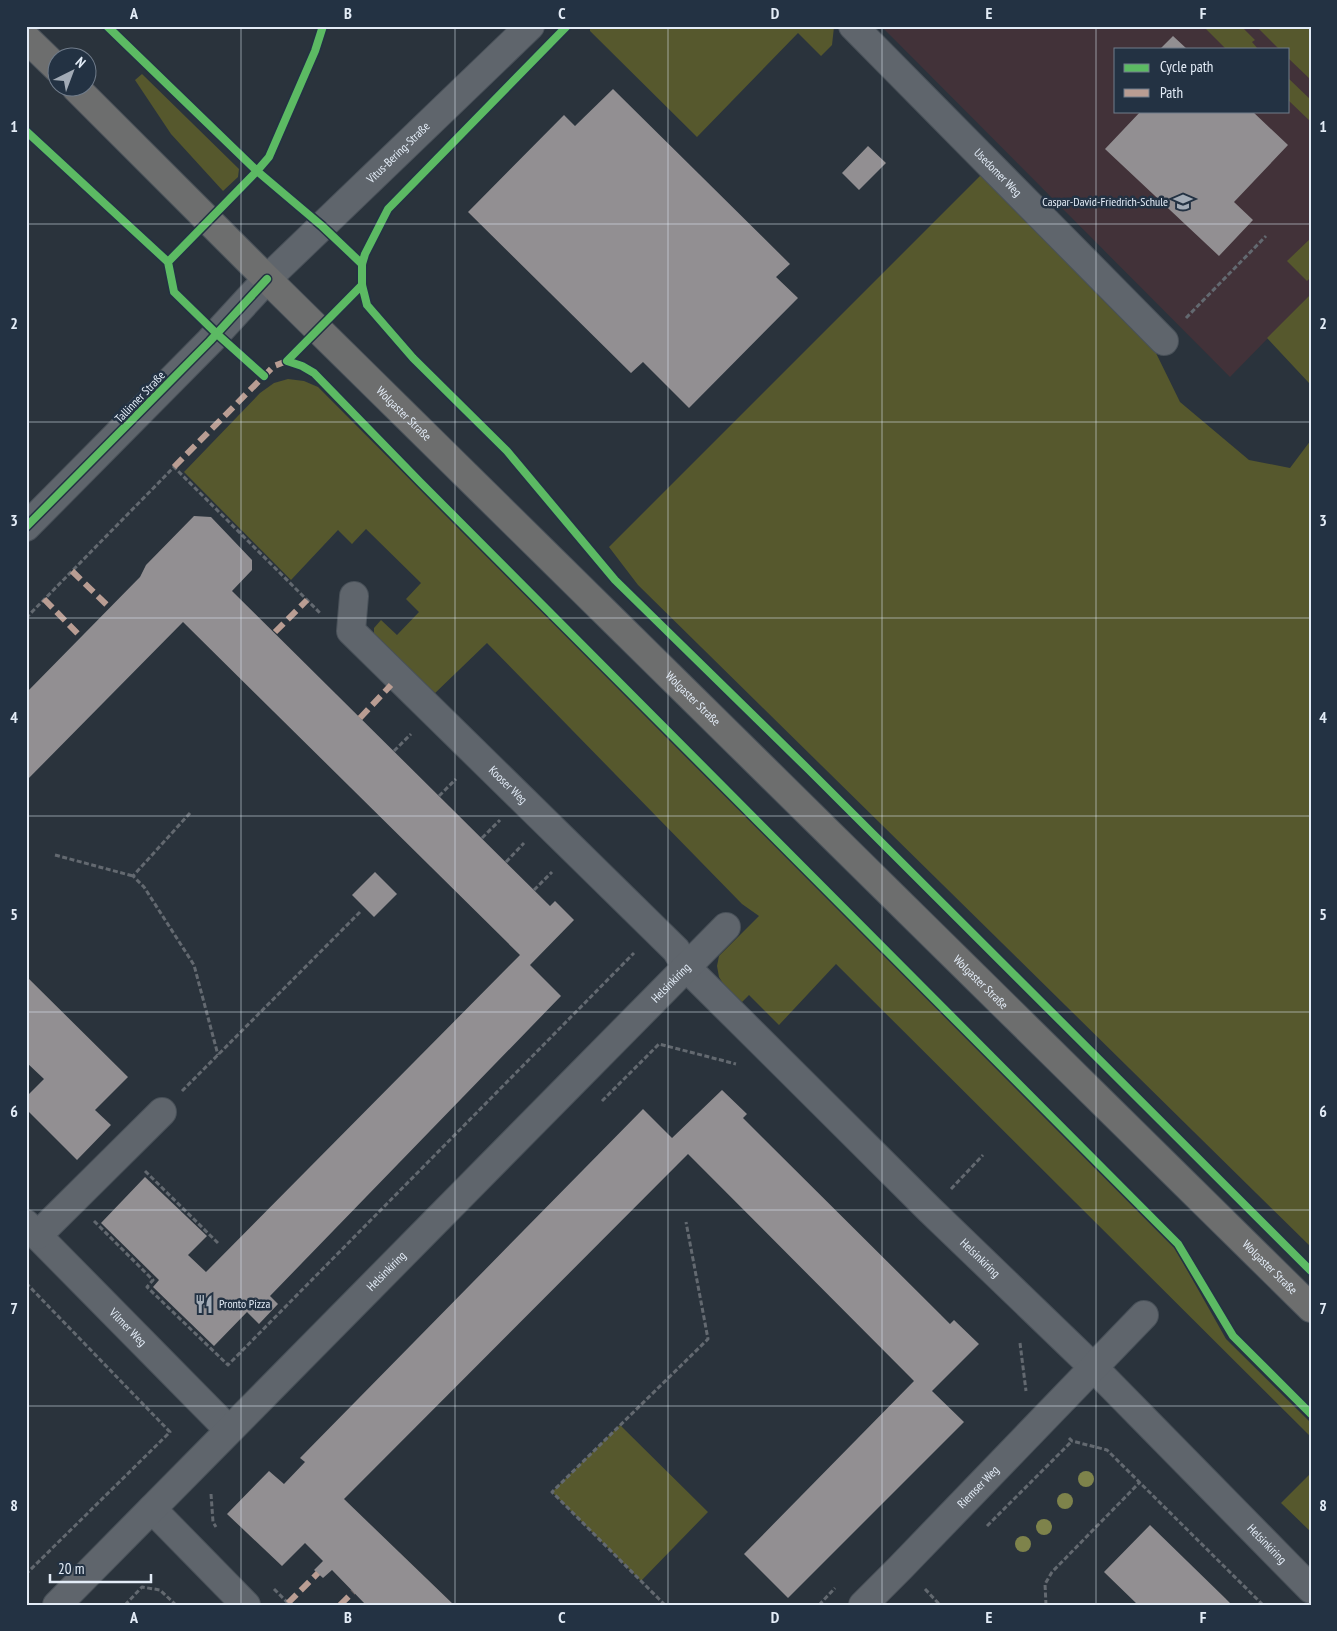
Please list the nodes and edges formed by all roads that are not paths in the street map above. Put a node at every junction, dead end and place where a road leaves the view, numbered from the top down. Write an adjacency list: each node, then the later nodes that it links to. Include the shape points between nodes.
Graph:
1 (530, 26): 6 (street, Vitus-Bering-Straße)
2 (853, 26): 7 (street, Usedomer Weg)
3 (26, 38): 4 (main road)
4 (48, 59)
5 (86, 98): 6 (main road, Wolgaster Straße)
6 (267, 280): 8 (street, Tallinner Straße); 14 (main road, Wolgaster Straße)
7 (1164, 341)
8 (26, 527)
9 (354, 596): 11 (street, Kooser Weg, via 351,631 676,950)
10 (726, 926): 11 (street)
11 (687, 968): 16 (street, Helsinkiring); 17 (street, Helsinkiring)
12 (162, 1112): 13 (street, via 73,1201)
13 (32, 1230): 17 (street, Vilmer Weg)
14 (1311, 1308)
15 (1144, 1315): 16 (street, Riemser Weg)
16 (1094, 1368): 19 (street, Helsinkiring); 22 (street, Riemser Weg)
17 (229, 1430): 18 (street, Helsinkiring)
18 (152, 1509): 20 (street, Helsinkiring); 21 (street)
19 (1311, 1589)
20 (57, 1605)
21 (246, 1605)
22 (863, 1605)

